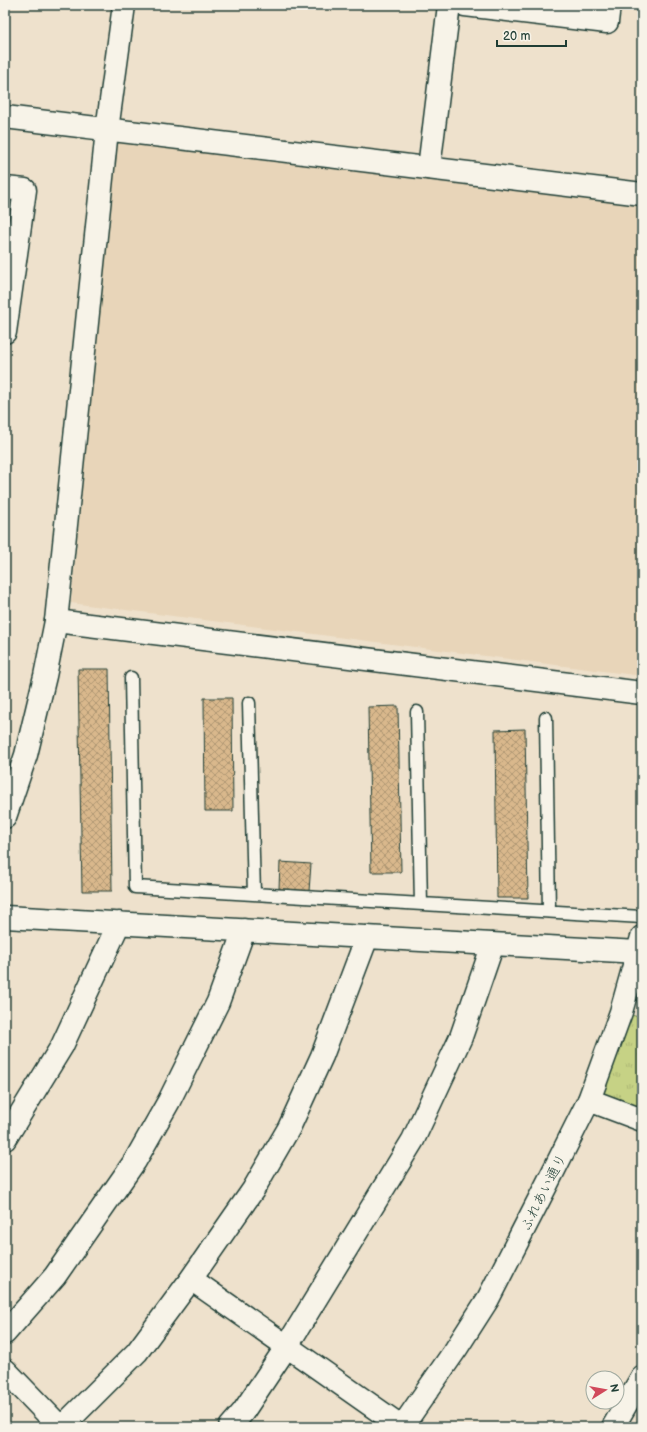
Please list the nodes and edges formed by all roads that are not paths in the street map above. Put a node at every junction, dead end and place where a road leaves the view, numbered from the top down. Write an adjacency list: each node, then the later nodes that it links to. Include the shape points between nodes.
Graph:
1 (124, 5): 6 (street)
2 (449, 5): 7 (street)
3 (465, 5): 4 (street, via 607,22)
4 (609, 5)
5 (5, 117): 6 (street)
6 (107, 130): 7 (street); 12 (street)
7 (429, 168): 9 (street)
8 (5, 188): 10 (street, via 24,190)
9 (642, 194)
10 (7, 301): 11 (street)
11 (5, 332)
12 (56, 621): 14 (street); 18 (street, via 26,755)
13 (131, 678): 19 (lane, via 135,887)
14 (642, 693)
15 (249, 702): 19 (lane)
16 (417, 712): 20 (lane)
17 (546, 718): 21 (lane)
18 (5, 817)
19 (254, 894): 20 (lane)
20 (421, 904): 21 (lane)
21 (550, 911): 22 (lane)
22 (642, 916)
23 (5, 917): 24 (street)
24 (120, 923): 25 (street); 31 (street, via 62,1046)
25 (244, 930): 26 (street); 33 (street, via 218,1002 169,1101 135,1161 55,1276)
26 (368, 937): 27 (street); 32 (street, via 322,1056 289,1128 254,1190)
27 (493, 944): 28 (street); 34 (street, via 461,1037 413,1140)
28 (640, 944): 29 (street, ふれあい通り, via 621,1012)
29 (589, 1100): 30 (street); 39 (street, ふれあい通り, via 488,1299)
30 (642, 1120)
31 (5, 1140)
32 (191, 1279): 34 (street); 37 (street, via 137,1352)
33 (5, 1333)
34 (287, 1346): 38 (street); 39 (street)
35 (5, 1370): 37 (street)
36 (642, 1377): 40 (street)
37 (61, 1427)
38 (230, 1427)
39 (402, 1427)
40 (613, 1427)

